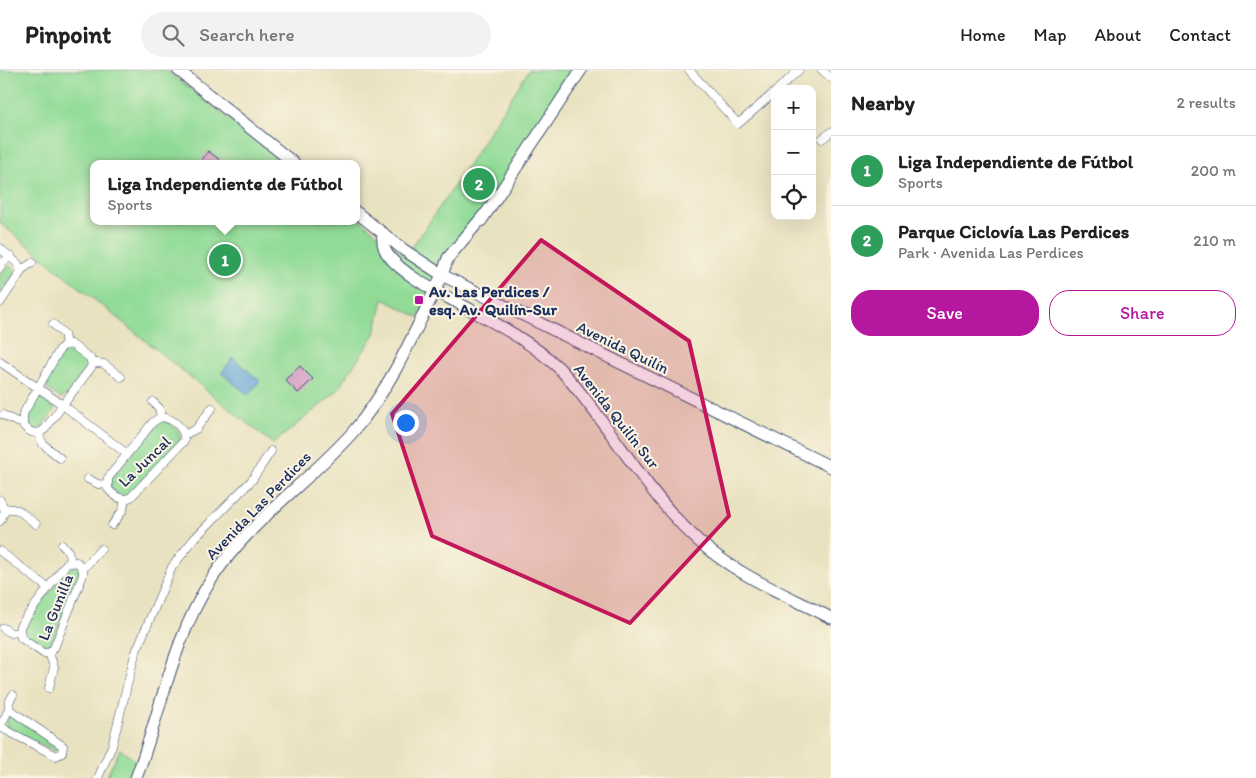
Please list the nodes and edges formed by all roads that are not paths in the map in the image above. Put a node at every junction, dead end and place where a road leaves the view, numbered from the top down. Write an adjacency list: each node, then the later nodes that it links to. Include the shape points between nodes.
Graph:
1 (178, 70): 11 (street)
2 (580, 70): 19 (street, Avenida Las Perdices, via 484,215 448,258)
3 (689, 70): 8 (street, via 738,124)
4 (799, 70): 7 (street)
5 (822, 70): 6 (street)
6 (831, 78)
7 (782, 85)
8 (771, 95)
9 (831, 132): 10 (street)
10 (822, 139)
11 (290, 160)
12 (360, 215): 13 (street, Avenida Quilín)
13 (383, 234): 19 (street, Avenida Quilín); 20 (street, Avenida Quilín Sur, via 382,242 389,256)
14 (0, 248): 15 (street)
15 (11, 256): 17 (street); 18 (street)
16 (32, 262): 18 (street)
17 (1, 263)
18 (21, 270): 21 (street, via 19,278)
19 (442, 275): 20 (street, Avenida Las Perdices); 22 (street, Avenida Quilín)
20 (434, 291): 25 (street, Avenida Quilín Sur); 67 (street, Avenida Las Perdices, via 388,384 371,410 234,550 200,596 184,632)
21 (0, 303)
22 (524, 317): 24 (street, Avenida Quilín); 25 (street)
23 (53, 324): 26 (street, via 64,334)
24 (539, 324): 27 (street); 43 (street, Avenida Quilín)
25 (513, 333): 27 (street, Avenida Quilín Sur)
26 (66, 344): 29 (street, via 74,345); 31 (street)
27 (529, 344): 58 (street, Avenida Quilín Sur, via 569,378 664,503 696,539 739,571)
28 (0, 362): 31 (street, La Juncal)
29 (92, 362): 30 (street, via 104,364); 33 (street, via 91,368)
30 (121, 377)
31 (38, 387): 33 (street, La Juncal); 37 (street)
32 (153, 402): 36 (street, via 159,408)
33 (63, 405): 38 (street, via 45,429); 41 (street, La Juncal)
34 (212, 408): 39 (street, via 196,430)
35 (3, 415): 37 (street)
36 (160, 417): 39 (street, La Juncal, via 181,428); 41 (street, La Juncal)
37 (22, 422): 38 (street, via 26,428)
38 (38, 433): 42 (street, via 43,444)
39 (184, 435): 46 (street, La Juncal, via 180,446 131,497)
40 (271, 451): 66 (street, Avenida Las Perdices, via 252,480 194,539 172,568 135,654 112,746)
41 (126, 454): 45 (street, La Juncal, via 108,478)
42 (60, 458)
43 (831, 467)
44 (88, 479): 45 (street)
45 (107, 485): 46 (street, La Juncal, via 115,496)
46 (125, 499): 51 (street, via 123,510)
47 (0, 500): 48 (street)
48 (5, 508): 49 (street); 50 (street, via 18,510)
49 (0, 520)
50 (36, 524)
51 (112, 525)
52 (62, 545): 55 (street, La Gunilla)
53 (101, 549): 56 (street, La Gunilla)
54 (0, 551): 57 (street, La Gunilla)
55 (71, 561): 56 (street, La Gunilla); 57 (street, La Gunilla)
56 (84, 569): 61 (street, La Gunilla, via 54,648)
57 (48, 588): 60 (street, La Gunilla, via 21,624)
58 (831, 618)
59 (4, 628): 60 (street, La Gunilla)
60 (19, 632): 61 (street, La Gunilla, via 22,638 43,653)
61 (49, 653): 62 (street, La Gunilla, via 54,667)
62 (49, 688)
63 (13, 695): 64 (street)
64 (9, 709): 65 (street); 65 (street, via 63,746 62,753 56,756)
65 (0, 727)
66 (98, 778)
67 (136, 778)

